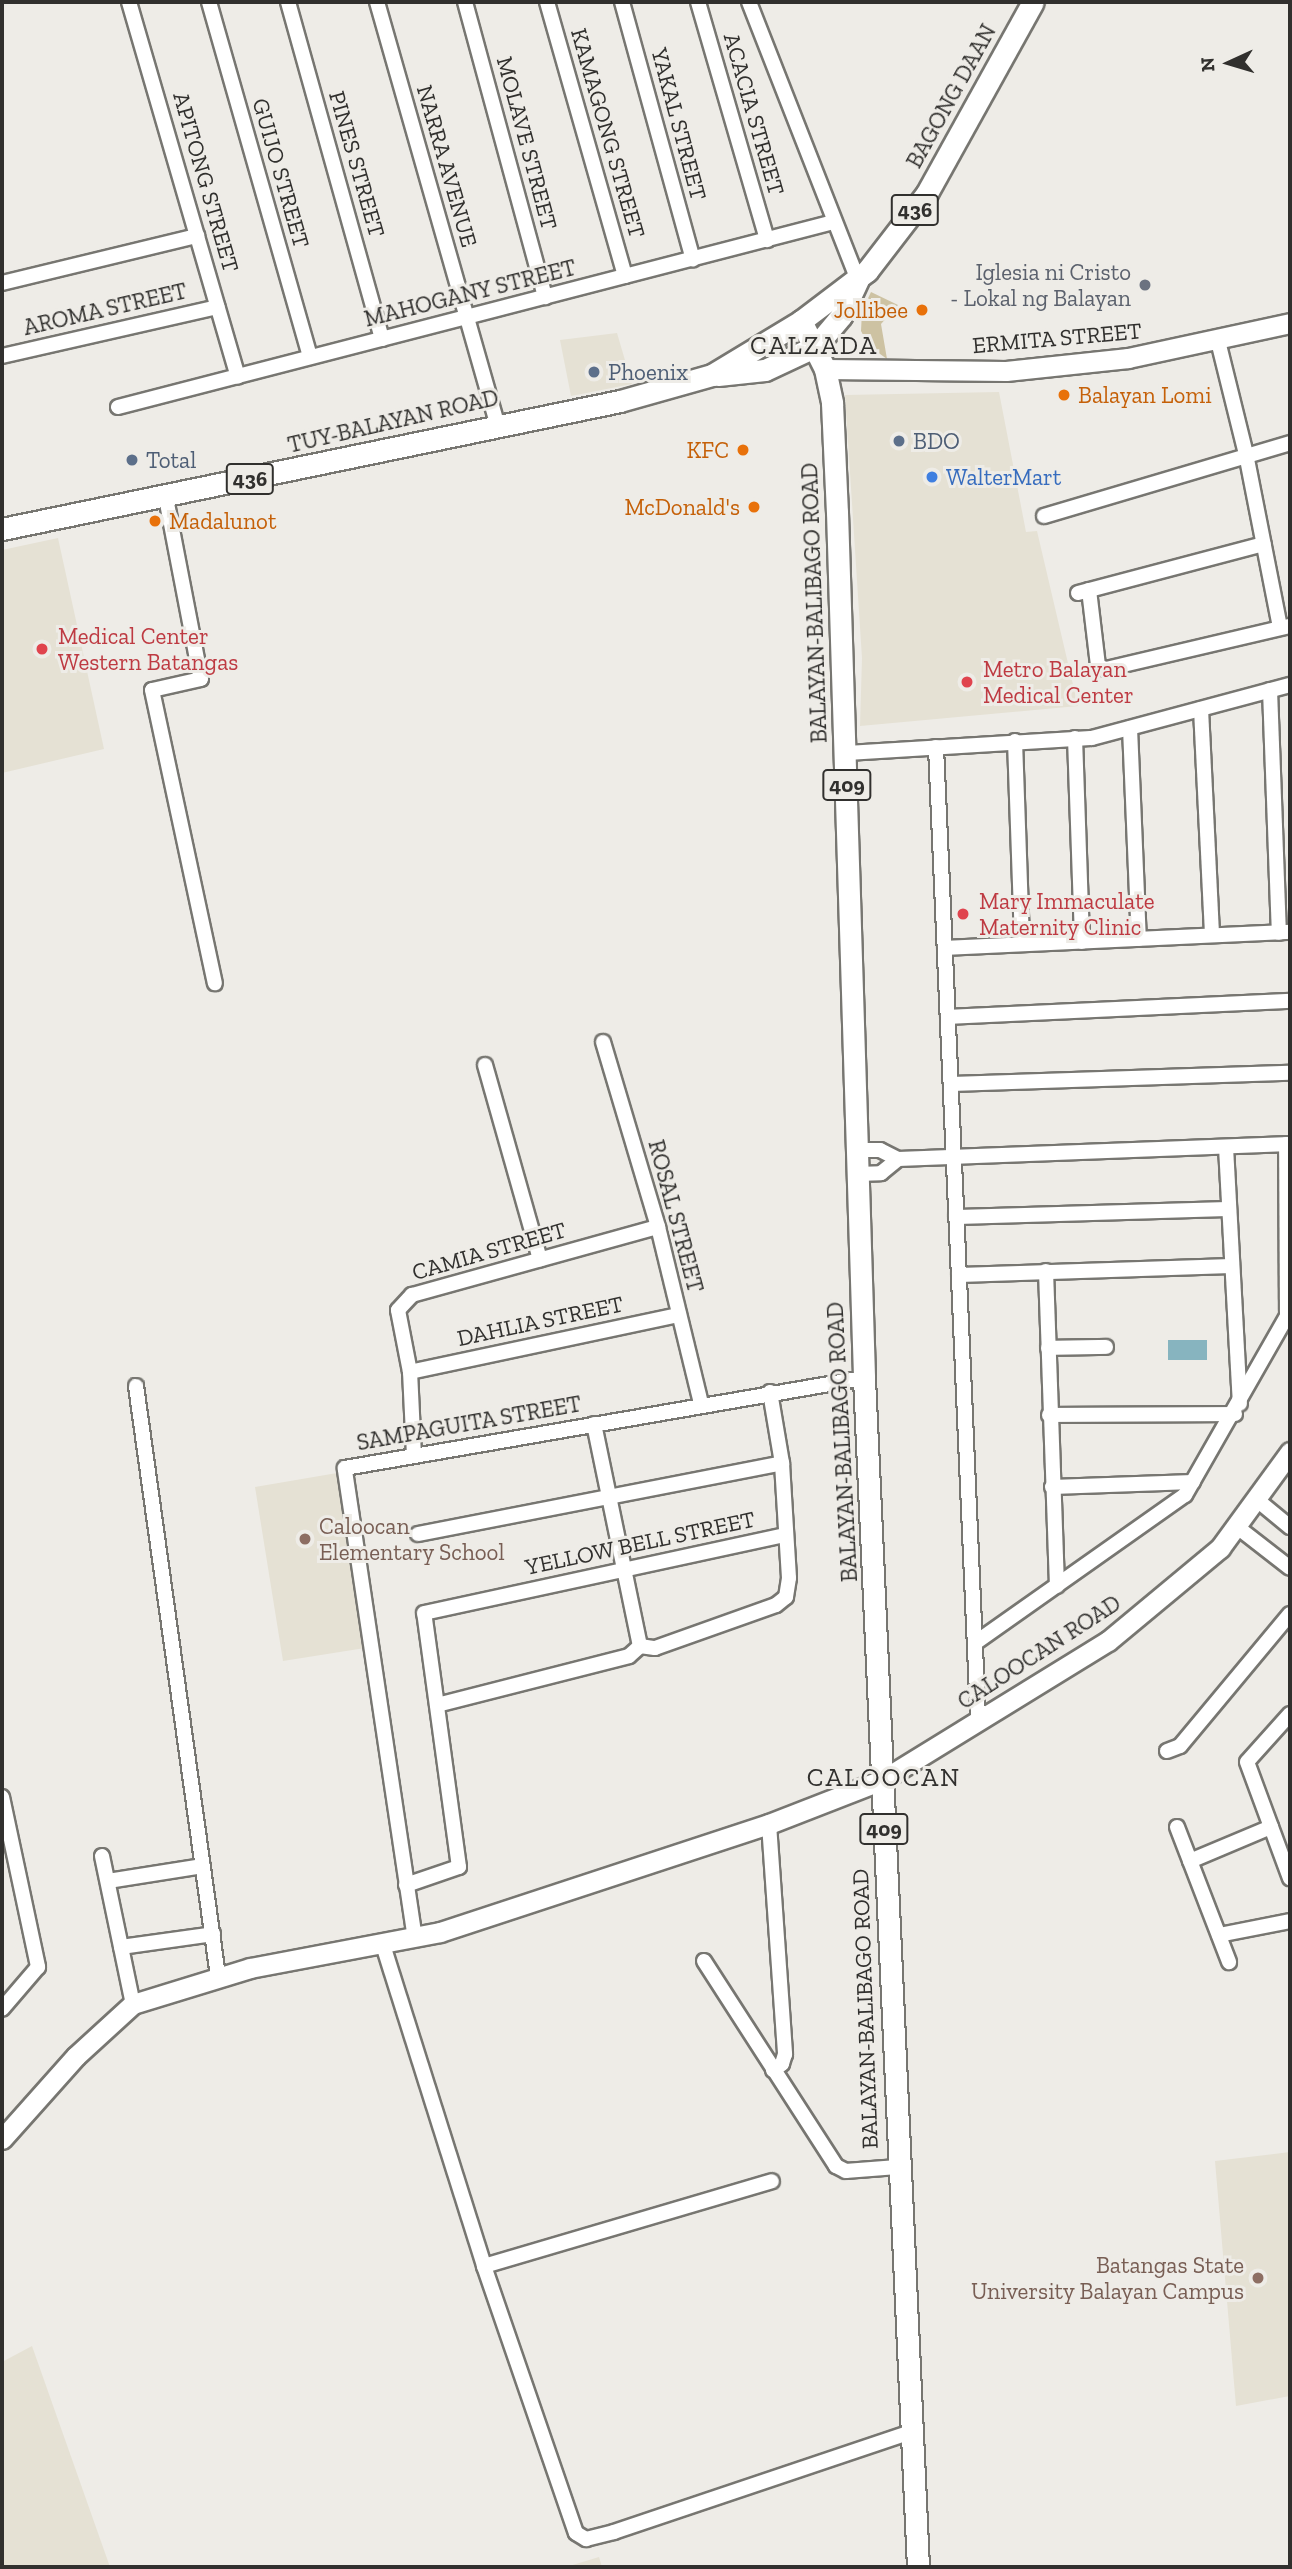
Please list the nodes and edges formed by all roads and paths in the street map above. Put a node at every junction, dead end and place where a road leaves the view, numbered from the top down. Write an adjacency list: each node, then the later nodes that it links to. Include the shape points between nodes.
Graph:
1 (129, 2): 12 (street, APITONG STREET)
2 (209, 2): 27 (street, GUIJO STREET)
3 (288, 2): 23 (street, PINES STREET)
4 (377, 2): 20 (street, NARRA AVENUE)
5 (465, 2): 18 (street, MOLAVE STREET)
6 (547, 2): 15 (street, KAMAGONG STREET)
7 (622, 2): 14 (street, YAKAL STREET)
8 (698, 2): 13 (street, ACACIA STREET)
9 (749, 2): 11 (street)
10 (1034, 2): 16 (main road, BAGONG DAAN / 436, via 927,193)
11 (834, 222): 13 (street, MAHOGANY STREET); 16 (street)
12 (197, 236): 17 (street); 19 (street, APITONG STREET)
13 (767, 240): 14 (street, MAHOGANY STREET)
14 (693, 259): 15 (street, MAHOGANY STREET)
15 (625, 276): 18 (street, MAHOGANY STREET)
16 (858, 280): 21 (main road, BAGONG DAAN / 436); 25 (main road, BAGONG DAAN / 436, via 841,316)
17 (2, 283)
18 (545, 297): 20 (street, MAHOGANY STREET)
19 (218, 307): 26 (street, AROMA STREET); 30 (street, APITONG STREET)
20 (467, 317): 23 (street, MAHOGANY STREET); 32 (street, NARRA AVENUE)
21 (801, 321): 25 (main road, BALAYAN-BALIBAGO ROAD / 409); 29 (main road, TUY-BALAYAN ROAD / 436)
22 (1290, 323): 24 (street, ERMITA STREET)
23 (382, 339): 27 (street, MAHOGANY STREET)
24 (1218, 341): 28 (street, ERMITA STREET, via 1128,358 1006,371); 34 (street)
25 (816, 346): 28 (main road, BALAYAN-BALIBAGO ROAD / 409); 29 (main road, TUY-BALAYAN ROAD / 436, via 765,370)
26 (2, 356)
27 (310, 357): 30 (street, MAHOGANY STREET)
28 (825, 369): 47 (main road, BALAYAN-BALIBAGO ROAD / 409, via 832,403)
29 (712, 375): 32 (main road, TUY-BALAYAN ROAD / 436, via 620,401)
30 (238, 376): 31 (street, MAHOGANY STREET)
31 (118, 407)
32 (497, 424): 35 (main road, TUY-BALAYAN ROAD / 436)
33 (1290, 443): 34 (street)
34 (1246, 454): 36 (street); 38 (street)
35 (166, 498): 37 (main road, TUY-BALAYAN ROAD / 436); 54 (street, via 201,679 152,690)
36 (1044, 516)
37 (2, 529)
38 (1264, 544): 39 (street); 39 (street, via 1084,591 1098,666 1106,669)
39 (1285, 627)
40 (1290, 685): 41 (street)
41 (1270, 690): 42 (street); 48 (street)
42 (1201, 709): 43 (street); 49 (street)
43 (1130, 728): 44 (street); 50 (street)
44 (1075, 738): 45 (street); 51 (street)
45 (1015, 741): 46 (street); 52 (street)
46 (936, 747): 47 (street); 53 (street)
47 (846, 753): 63 (main road, BALAYAN-BALIBAGO ROAD / 409)
48 (1285, 932): 49 (street)
49 (1212, 935): 50 (street)
50 (1139, 939): 51 (street)
51 (1082, 942): 52 (street)
52 (1021, 944): 53 (street)
53 (944, 948): 56 (street)
54 (215, 983)
55 (1290, 1001): 56 (street)
56 (948, 1017): 60 (street)
57 (603, 1042): 69 (street, ROSAL STREET)
58 (485, 1065): 70 (street)
59 (1290, 1073): 60 (street)
60 (951, 1084): 64 (street)
61 (1288, 1144): 62 (street); 82 (street, via 1287,1316)
62 (1226, 1147): 64 (street); 67 (street)
63 (856, 1150): 65 (street, via 880,1150); 66 (main road, BALAYAN-BALIBAGO ROAD / 409)
64 (954, 1157): 65 (street); 68 (street)
65 (898, 1159): 66 (street, via 881,1173)
66 (857, 1174): 78 (main road, BALAYAN-BALIBAGO ROAD / 409)
67 (1229, 1209): 68 (street); 71 (street)
68 (956, 1217): 73 (street)
69 (658, 1227): 70 (street, CAMIA STREET); 74 (street, ROSAL STREET)
70 (540, 1259): 77 (street, CAMIA STREET, via 412,1295 398,1310)
71 (1233, 1266): 72 (street); 82 (street)
72 (1046, 1271): 73 (street); 76 (street)
73 (959, 1275): 100 (street)
74 (679, 1315): 77 (street, DAHLIA STREET); 81 (street, ROSAL STREET)
75 (1106, 1347): 76 (street)
76 (1048, 1348): 83 (street)
77 (410, 1372): 86 (street, CAMIA STREET)
78 (864, 1378): 80 (street, SAMPAGUITA STREET); 106 (main road, BALAYAN-BALIBAGO ROAD / 409)
79 (136, 1387): 113 (street)
80 (770, 1392): 81 (street, SAMPAGUITA STREET); 87 (street)
81 (701, 1404): 84 (street, SAMPAGUITA STREET)
82 (1238, 1409): 83 (street); 88 (street)
83 (1049, 1415): 89 (street)
84 (594, 1424): 86 (street, SAMPAGUITA STREET); 90 (street)
85 (1290, 1452): 91 (street, CALOOCAN ROAD)
86 (414, 1456): 116 (street, SAMPAGUITA STREET, via 345,1468)
87 (782, 1463): 90 (street); 95 (street)
88 (1193, 1482): 89 (street); 98 (street, via 1185,1495)
89 (1052, 1487): 98 (street)
90 (609, 1497): 94 (street); 97 (street)
91 (1256, 1499): 92 (street, CALOOCAN ROAD); 93 (street)
92 (1236, 1526): 96 (street); 106 (street, CALOOCAN ROAD, via 1220,1548 1108,1641)
93 (1290, 1527)
94 (418, 1534)
95 (784, 1535): 97 (street, YELLOW BELL STREET); 101 (street, via 789,1578 786,1597 776,1605 655,1647)
96 (1290, 1568)
97 (623, 1570): 101 (street); 102 (street, YELLOW BELL STREET, via 424,1613)
98 (1056, 1586): 100 (street)
99 (1290, 1614): 105 (street, via 1180,1746)
100 (975, 1643): 104 (street)
101 (640, 1646): 102 (street, via 628,1656)
102 (437, 1706): 116 (street, via 459,1867)
103 (1290, 1714): 110 (street, via 1247,1762)
104 (978, 1717)
105 (1167, 1751)
106 (882, 1780): 108 (street, CALOOCAN ROAD); 130 (main road, BALAYAN-BALIBAGO ROAD / 409)
107 (2, 1797): 127 (street, via 38,1966)
108 (769, 1824): 120 (street, CALOOCAN ROAD); 128 (street, via 785,2054)
109 (1177, 1827): 112 (street)
110 (1271, 1827): 112 (street); 114 (street)
111 (102, 1856): 115 (street)
112 (1190, 1861): 119 (street)
113 (204, 1867): 115 (street); 118 (street)
114 (1290, 1878)
115 (108, 1881): 122 (street)
116 (406, 1885): 120 (street, SAMPAGUITA STREET)
117 (1290, 1921): 119 (street)
118 (212, 1934): 122 (street); 125 (street)
119 (1219, 1935): 124 (street)
120 (415, 1939): 121 (street, CALOOCAN ROAD)
121 (383, 1945): 125 (street, CALOOCAN ROAD); 132 (street)
122 (121, 1947): 126 (street)
123 (704, 1961): 128 (street)
124 (1229, 1962)
125 (218, 1976): 126 (street, CALOOCAN ROAD)
126 (133, 2004): 129 (street, via 76,2056)
127 (2, 2009)
128 (774, 2070): 130 (street, via 836,2166 846,2171)
129 (2, 2139)
130 (897, 2167): 133 (main road, BALAYAN-BALIBAGO ROAD / 409)
131 (772, 2181): 132 (street)
132 (484, 2266): 133 (street, via 576,2533 586,2539)
133 (914, 2431): 134 (main road, BALAYAN-BALIBAGO ROAD / 409)
134 (918, 2567)

